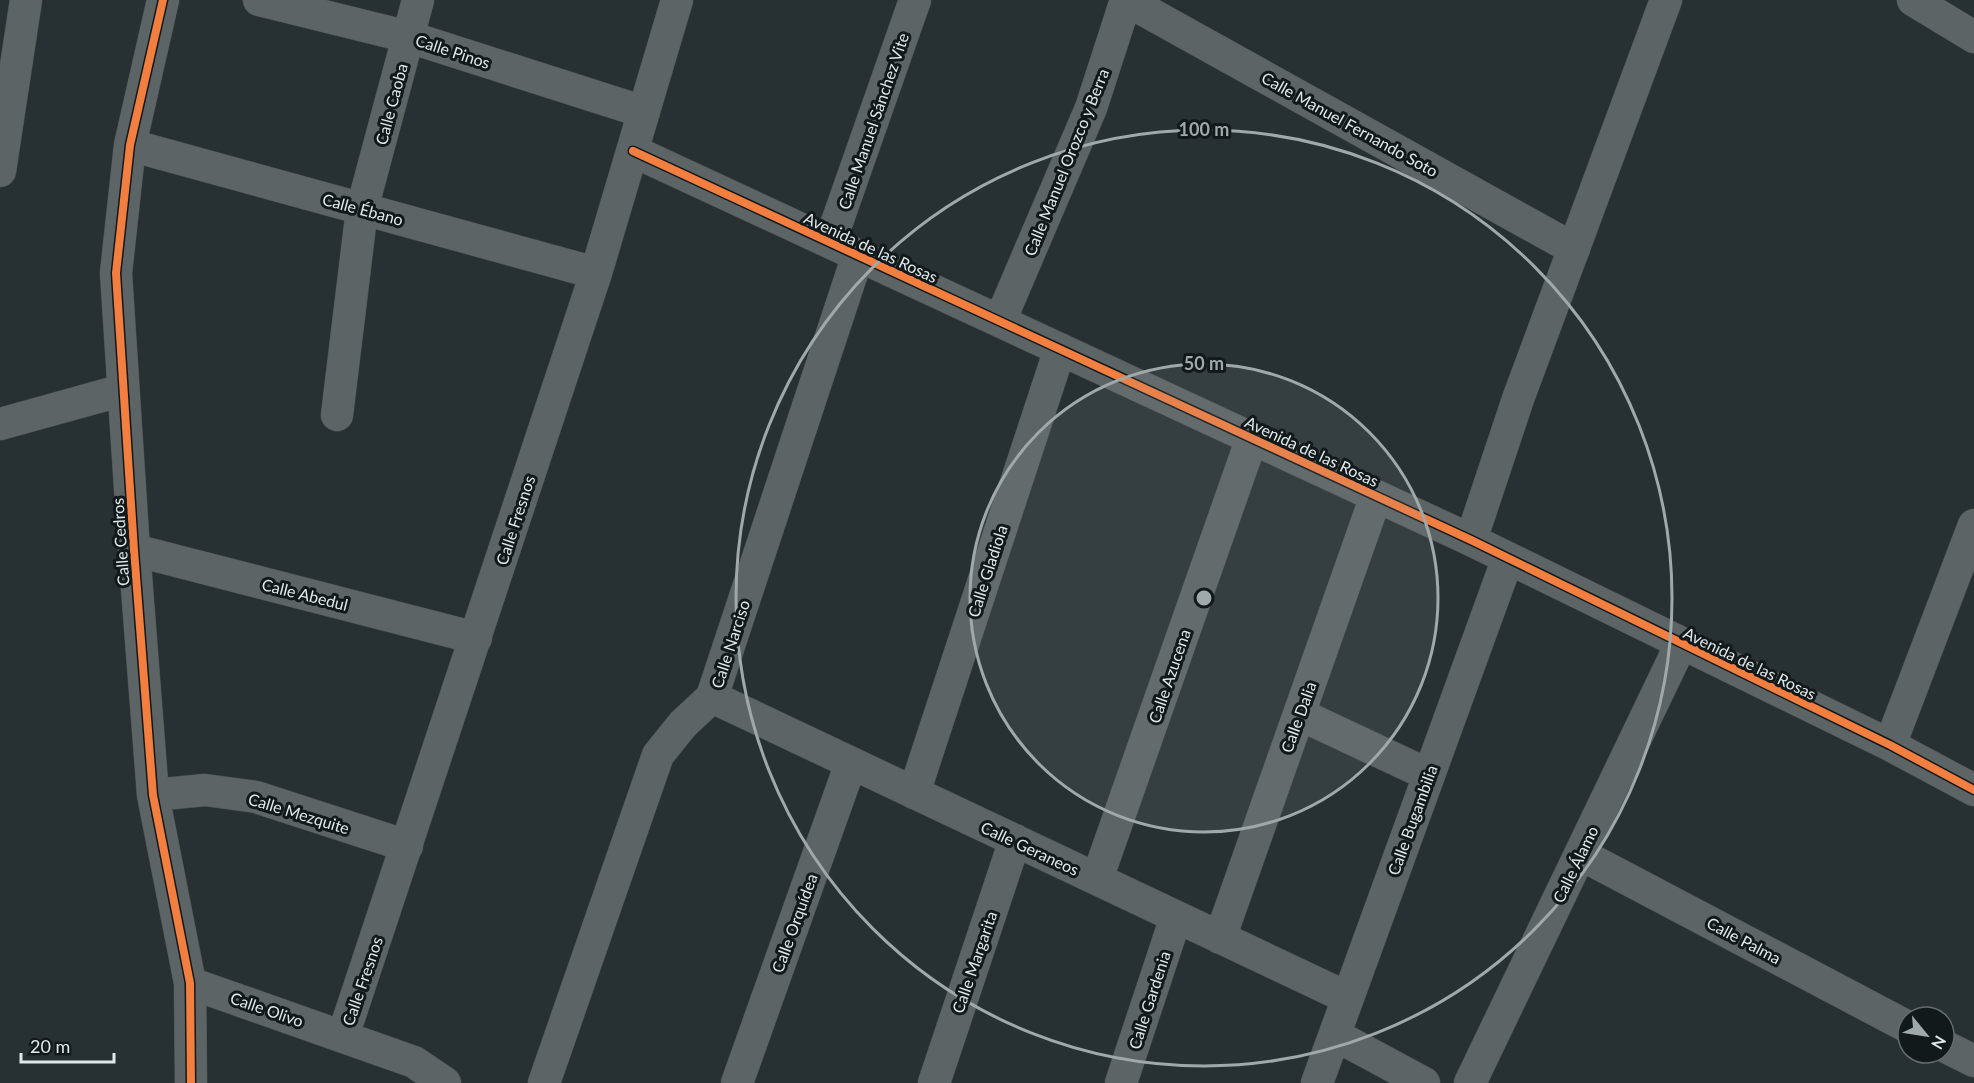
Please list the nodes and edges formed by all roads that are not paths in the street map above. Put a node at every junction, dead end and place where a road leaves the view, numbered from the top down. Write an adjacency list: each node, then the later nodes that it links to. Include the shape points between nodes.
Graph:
1 (26, 0): 16 (street)
2 (163, 0): 14 (street, Calle Cedros)
3 (259, 0): 11 (street, Calle Pinos)
4 (418, 0): 11 (street, Calle Caoba)
5 (677, 0): 13 (street, Calle Fresnos)
6 (915, 0): 18 (street, Calle Manuel Sánchez Vite)
7 (1126, 0): 19 (street, Calle Manuel Fernando Soto); 21 (street, Calle Manuel Orozco y Berra, via 1091,108)
8 (1666, 0): 19 (street)
9 (1913, 0): 10 (street)
10 (1944, 8): 12 (street)
11 (409, 37): 13 (street, Calle Pinos); 17 (street, Calle Caoba)
12 (1974, 37)
13 (644, 112): 15 (street, Calle Fresnos)
14 (130, 145): 17 (street, Calle Ébano); 23 (street, Calle Cedros, via 116,273)
15 (633, 151): 18 (street, Avenida de las Rosas); 20 (street, Calle Fresnos)
16 (0, 171)
17 (362, 209): 20 (street, Calle Ébano); 24 (street, Calle Caoba)
18 (844, 249): 21 (street, Avenida de las Rosas); 34 (street, Calle Narciso)
19 (1574, 249): 29 (street)
20 (596, 273): 32 (street, Calle Fresnos)
21 (1000, 321): 22 (street, Avenida de las Rosas)
22 (1060, 349): 26 (street, Avenida de las Rosas); 40 (street, Calle Gladiola)
23 (123, 390): 25 (street); 30 (street, Calle Cedros)
24 (337, 415)
25 (0, 424)
26 (1252, 438): 27 (street, Avenida de las Rosas); 45 (street, Calle Azucena)
27 (1376, 496): 29 (street, Avenida de las Rosas); 35 (street, Calle Dalia)
28 (1974, 525): 36 (street)
29 (1471, 540): 31 (street, Avenida de las Rosas)
30 (134, 550): 32 (street, Calle Abedul); 41 (street, Calle Cedros)
31 (1508, 558): 33 (street, Avenida de las Rosas); 38 (street, Calle Bugambilia)
32 (476, 638): 43 (street, Calle Fresnos)
33 (1681, 644): 36 (street, Avenida de las Rosas); 44 (street, Calle Álamo)
34 (712, 697): 37 (street, Calle Geraneos); 57 (street, Calle Narciso, via 658,755)
35 (1299, 714): 38 (street); 47 (street, Calle Dalia)
36 (1890, 745): 39 (street, Avenida de las Rosas)
37 (851, 763): 40 (street, Calle Geraneos); 58 (street, Calle Orquídea)
38 (1429, 774): 49 (street, Calle Bugambilia)
39 (1974, 790)
40 (914, 793): 42 (street, Calle Geraneos)
41 (153, 795): 43 (street, Calle Mezquite, via 205,790 256,797); 48 (street, Calle Cedros)
42 (1015, 840): 45 (street, Calle Geraneos); 59 (street, Calle Margarita)
43 (407, 846): 52 (street, Calle Fresnos)
44 (1580, 854): 50 (street, Calle Palma); 63 (street, Calle Álamo)
45 (1097, 879): 46 (street, Calle Geraneos)
46 (1176, 917): 47 (street, Calle Geraneos); 60 (street, Calle Gardenia)
47 (1220, 938): 49 (street, Calle Geraneos)
48 (190, 982): 52 (street, Calle Olivo); 55 (street, Calle Cedros)
49 (1348, 998): 51 (street, Calle Bugambilia)
50 (1896, 1021)
51 (1335, 1035): 61 (street, Calle Bugambilia); 62 (street)
52 (343, 1036): 56 (street, Calle Olivo, via 414,1062)
53 (1956, 1052): 54 (street)
54 (1974, 1061)
55 (191, 1083)
56 (445, 1083)
57 (544, 1083)
58 (737, 1083)
59 (934, 1083)
60 (1121, 1083)
61 (1317, 1083)
62 (1425, 1083)
63 (1470, 1083)

